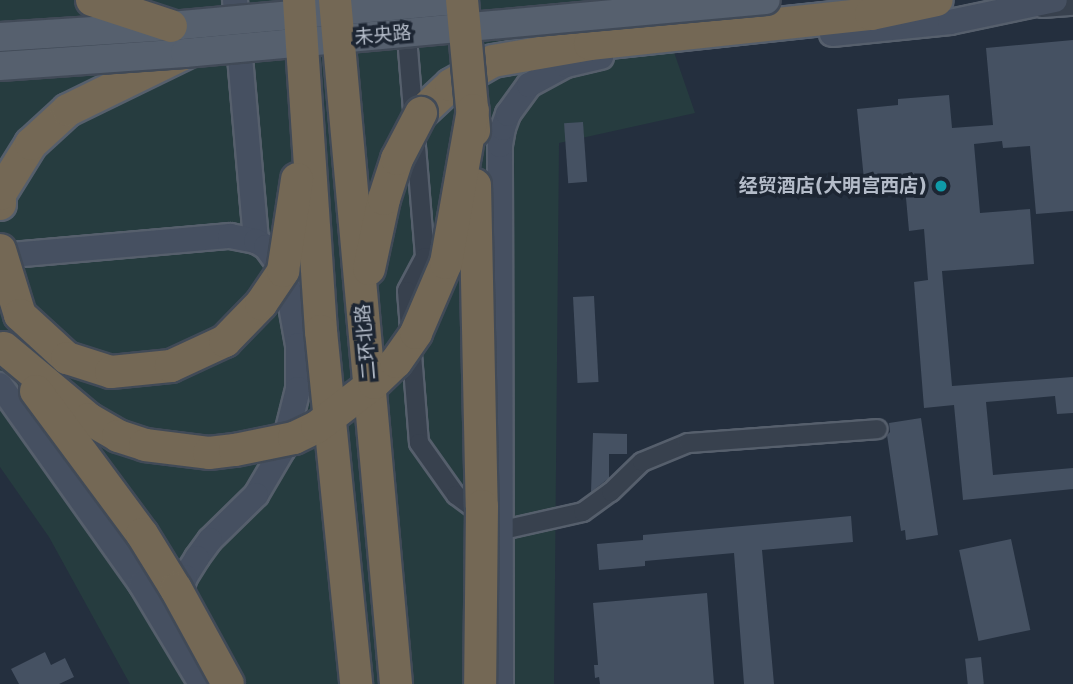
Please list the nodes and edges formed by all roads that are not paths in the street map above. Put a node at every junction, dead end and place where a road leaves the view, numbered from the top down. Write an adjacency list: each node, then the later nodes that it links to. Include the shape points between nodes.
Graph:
1 (92, 0): 13 (highway, bridge)
2 (235, 0): 18 (main road)
3 (299, 0): 16 (highway, bridge)
4 (335, 0): 21 (highway, 二环北路, bridge)
5 (404, 0): 25 (street, via 425,257 407,291 419,443 456,495)
6 (460, 0): 13 (main road, 未央路, bridge); 15 (highway, bridge)
7 (766, 0): 13 (main road, 未央路, bridge)
8 (937, 0): 21 (highway, bridge, via 871,15 590,44 493,61 452,85 421,113 387,189)
9 (1055, 0): 11 (main road)
10 (1073, 6): 11 (street)
11 (1011, 10): 25 (main road, via 950,22 587,58 546,73 529,85 508,114 500,145)
12 (0, 37): 13 (main road, 未央路, bridge)
13 (178, 40): 14 (main road, 未央路, bridge); 17 (highway, via 68,110 31,144 1,194)
14 (0, 66)
15 (473, 110): 22 (highway, bridge, via 446,263 422,321 396,362 317,427 294,438 209,453 145,445 89,419); 31 (highway, bridge, via 482,506)
16 (306, 125): 19 (highway, bridge, via 283,271 261,304 225,341 170,366 111,372 67,358 20,315); 29 (highway, bridge)
17 (0, 204)
18 (256, 241): 20 (main road, via 230,236); 26 (main road, via 279,265 295,320 298,389 290,425 273,472 210,540 185,577)
19 (0, 250)
20 (0, 256)
21 (362, 301): 30 (highway, 二环北路, bridge)
22 (2, 345): 28 (highway, bridge, via 142,534)
23 (0, 385): 26 (main road)
24 (877, 429): 25 (street, via 688,443 642,462 583,512)
25 (503, 530): 32 (main road)
26 (169, 627): 27 (main road)
27 (201, 684)
28 (229, 684)
29 (356, 684)
30 (396, 684)
31 (480, 684)
32 (502, 684)

